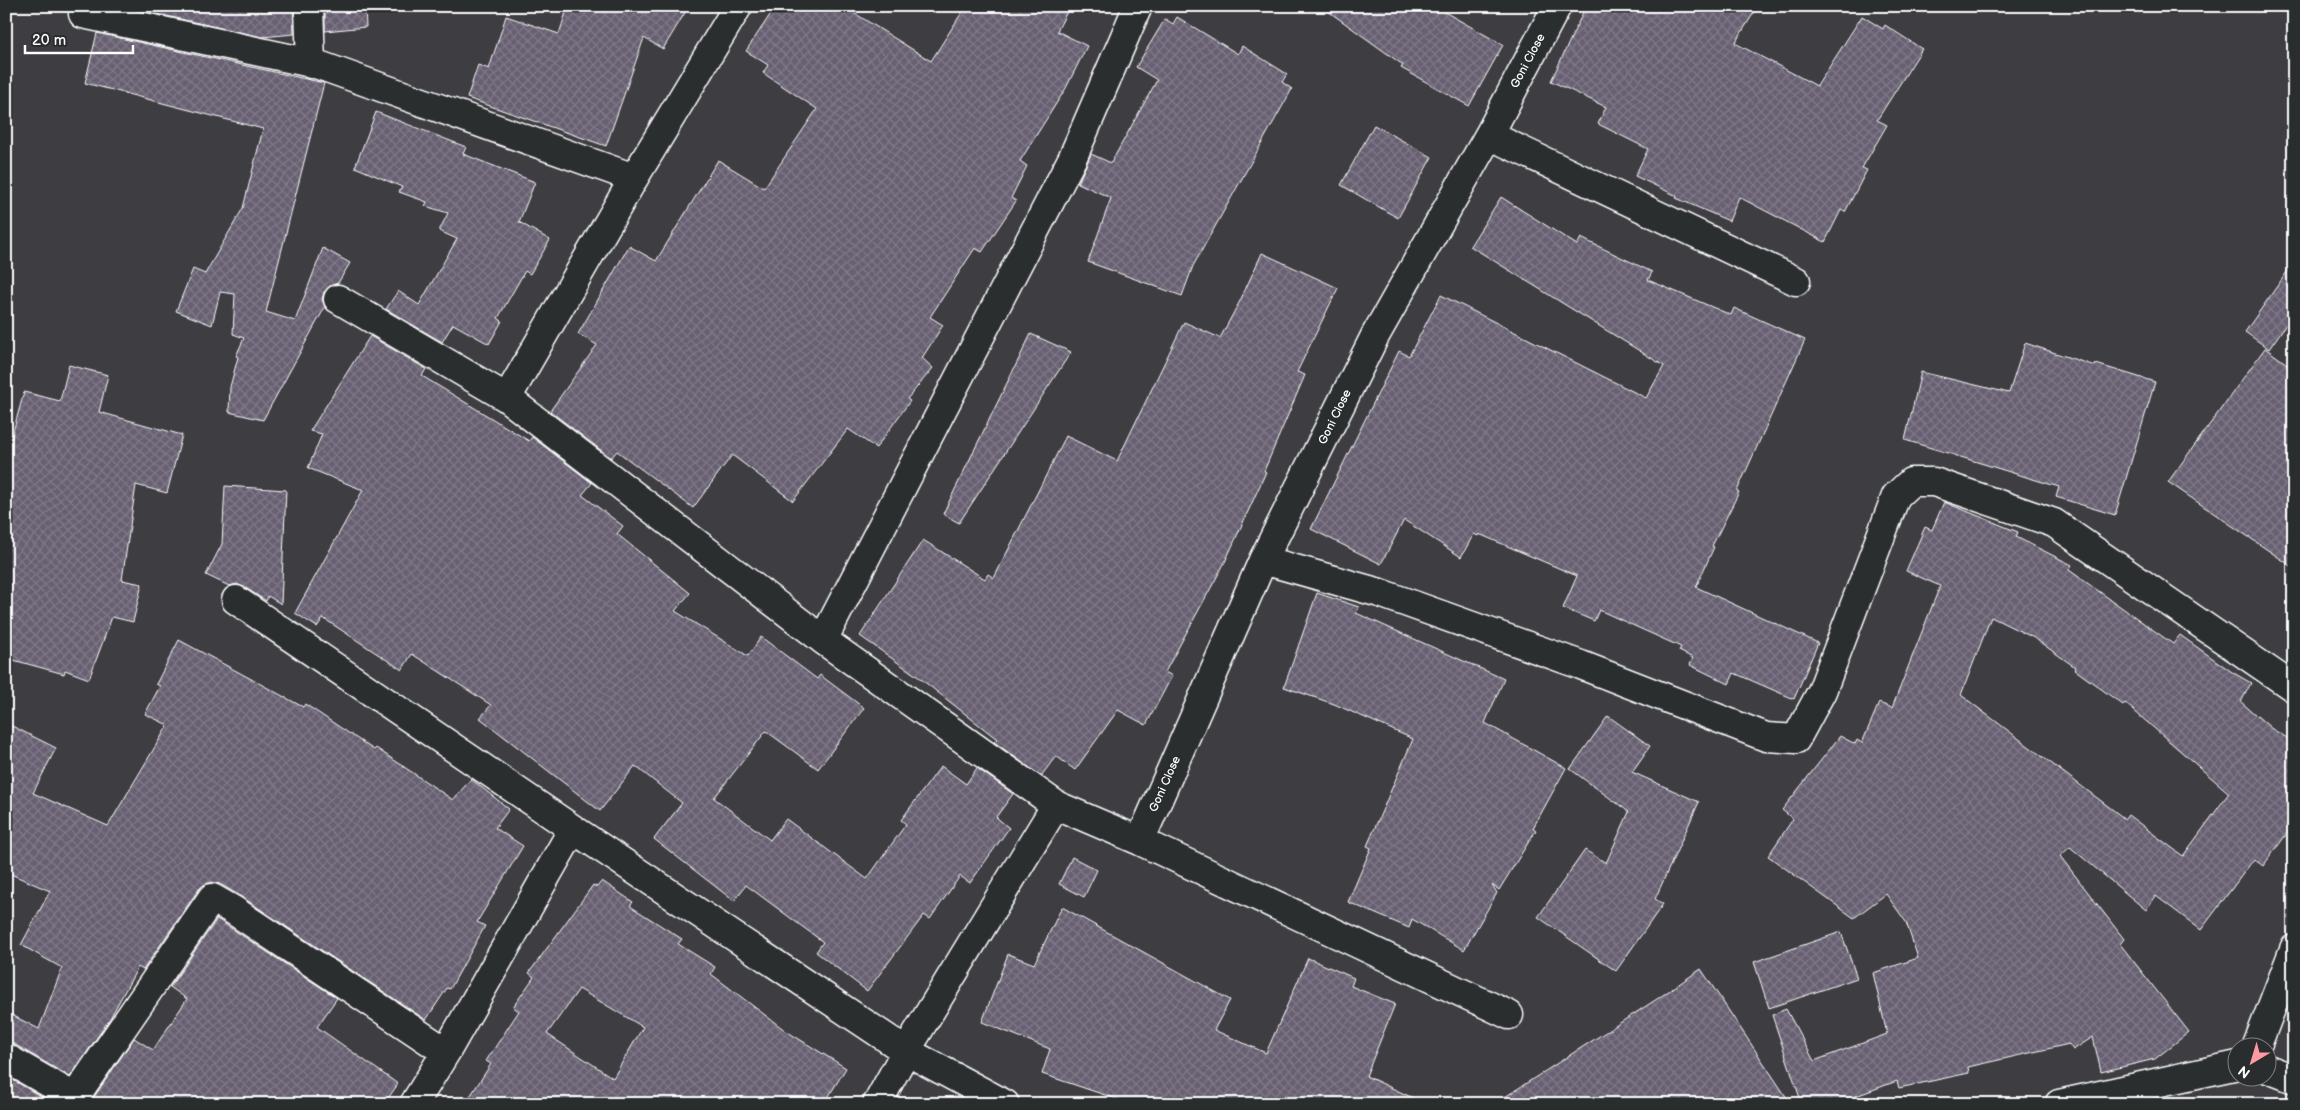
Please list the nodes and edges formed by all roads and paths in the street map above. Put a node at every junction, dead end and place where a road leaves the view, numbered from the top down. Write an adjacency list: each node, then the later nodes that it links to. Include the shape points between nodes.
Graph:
1 (309, 6): 6 (street)
2 (738, 6): 8 (street)
3 (1138, 6): 14 (street, via 1072,159)
4 (1557, 6): 7 (street, Goni Close)
5 (83, 14): 6 (street)
6 (311, 64): 8 (street)
7 (1489, 135): 9 (street); 12 (street, Goni Close, via 1375,336)
8 (634, 178): 11 (street)
9 (1796, 281)
10 (338, 299): 11 (street)
11 (507, 398): 14 (street)
12 (1263, 560): 15 (street, via 1380,593 1581,665 1766,737 1796,739 1822,691 1896,496 1911,482 1934,482 2054,523); 18 (street, Goni Close)
13 (236, 600): 17 (street)
14 (823, 640): 16 (street)
15 (2294, 688)
16 (1056, 805): 18 (street); 22 (street)
17 (573, 829): 22 (street); 23 (street)
18 (1140, 841): 20 (street)
19 (2294, 949): 21 (street)
20 (1509, 1015)
21 (2260, 1038)
22 (906, 1051): 30 (street); 31 (street)
23 (446, 1052): 28 (street, via 212,898); 29 (street)
24 (6, 1058): 28 (street)
25 (2228, 1067): 32 (street)
26 (2278, 1073): 27 (street)
27 (2294, 1079)
28 (72, 1101)
29 (414, 1104)
30 (877, 1104)
31 (1005, 1104)
32 (2059, 1104)

